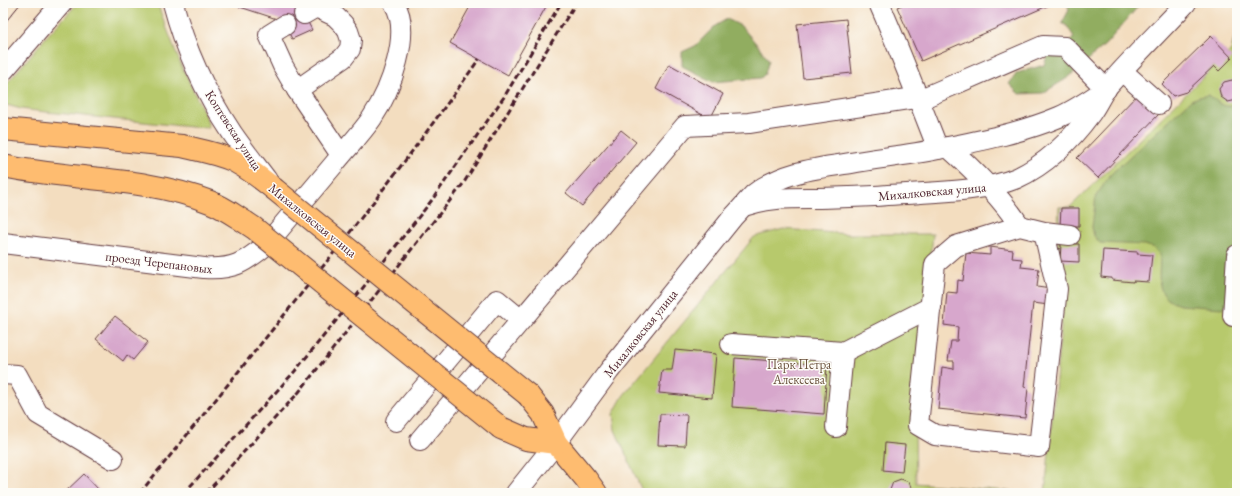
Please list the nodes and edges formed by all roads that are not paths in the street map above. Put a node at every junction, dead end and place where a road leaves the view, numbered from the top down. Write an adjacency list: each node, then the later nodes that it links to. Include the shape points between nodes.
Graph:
1 (62, 3): 8 (street)
2 (173, 3): 19 (street, Коптевская улица, via 187,46 212,100 233,134)
3 (879, 3): 12 (street)
4 (1186, 3): 9 (street, Михалковская улица)
5 (397, 4): 16 (street, проезд Черепановых, via 401,34 392,78 372,118)
6 (304, 14): 11 (street, via 316,7 336,16 344,24 351,40 350,49 343,58)
7 (285, 25): 11 (street, via 269,35)
8 (3, 71)
9 (1122, 71): 10 (street, Михалковская улица); 13 (street)
10 (1106, 89): 12 (street, via 1065,47 1043,46 962,83); 15 (street, Михалковская улица, via 1060,116 1038,125); 18 (street, Михалковская улица, via 1092,112 1054,154 1016,178)
11 (297, 90): 16 (street)
12 (917, 98): 15 (street); 28 (street, via 749,123 685,126)
13 (1159, 104)
14 (3, 129): 19 (main road, Михалковская улица, via 182,146 232,160)
15 (943, 148): 18 (street, via 972,169); 20 (street, Михалковская улица, via 790,175 754,194)
16 (341, 155): 24 (street, проезд Черепановых, via 266,245 239,264 222,269)
17 (3, 166): 37 (main road, bridge, via 147,185 211,202 245,222 501,428 526,439)
18 (989, 186): 20 (street, Михалковская улица, via 859,197 779,198); 21 (street)
19 (273, 188): 37 (main road, Михалковская улица, bridge, via 528,395 542,414)
20 (743, 206): 37 (street, Михалковская улица, via 614,365)
21 (1020, 226): 22 (street); 26 (street, via 956,246 935,264)
22 (1044, 232): 23 (street); 26 (street, via 1057,289 1039,447 935,436 918,425)
23 (1070, 234)
24 (3, 243)
25 (1237, 255): 27 (street)
26 (931, 307): 30 (street)
27 (1233, 316)
28 (521, 320): 31 (street, via 496,300); 33 (street)
29 (731, 344): 30 (street)
30 (842, 352): 35 (street)
31 (448, 358): 33 (street); 34 (street)
32 (3, 374): 38 (street, via 17,376 38,414)
33 (473, 378): 36 (street)
34 (396, 421)
35 (836, 427)
36 (420, 440)
37 (556, 443): 39 (street); 40 (main road)
38 (113, 459)
39 (516, 493)
40 (596, 493)

